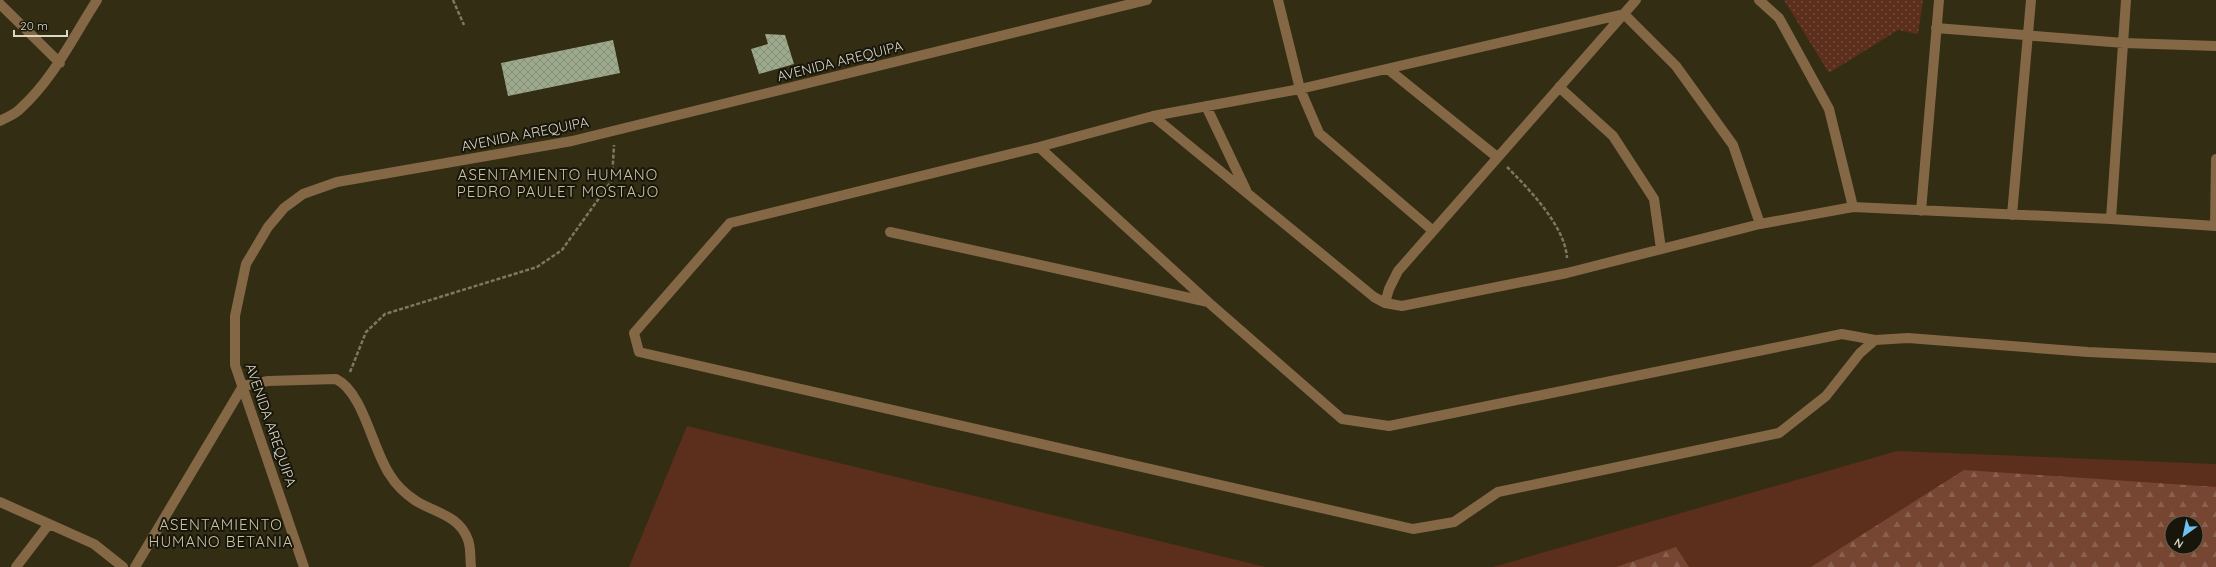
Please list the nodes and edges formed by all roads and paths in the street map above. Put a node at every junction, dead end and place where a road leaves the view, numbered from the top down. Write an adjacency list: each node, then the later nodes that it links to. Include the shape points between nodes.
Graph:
1 (97, 0): 17 (street)
2 (453, 0): 12 (path)
3 (1147, 0): 24 (street, AVENIDA AREQUIPA)
4 (1278, 0): 20 (street)
5 (1636, 0): 11 (street)
6 (1760, 0): 29 (street, via 1780,18 1829,110)
7 (1939, 0): 13 (street)
8 (2031, 0): 14 (street)
9 (2126, 0): 15 (street)
10 (0, 4): 17 (street)
11 (1624, 14): 18 (street); 19 (street); 33 (street, via 1676,66 1732,145)
12 (464, 25)
13 (1936, 28): 14 (street); 30 (street)
14 (2028, 35): 15 (street); 31 (street)
15 (2124, 43): 16 (street); 32 (street)
16 (2216, 46)
17 (60, 63): 23 (street, via 21,109)
18 (1388, 68): 20 (street); 26 (street)
19 (1559, 87): 26 (street); 37 (street, via 1613,136 1654,199)
20 (1300, 89): 21 (street); 35 (street, via 1320,133)
21 (1206, 106): 22 (street); 28 (street)
22 (1153, 116): 25 (street); 28 (street)
23 (0, 121)
24 (614, 131): 43 (path, via 612,180 562,250 537,267 385,314 366,332); 44 (street, AVENIDA AREQUIPA, via 572,141 337,182 303,194 284,208 268,227 246,264 235,316 235,365)
25 (1039, 147): 39 (street); 41 (street, via 730,223 634,333 640,352 1413,529 1454,522 1498,492 1779,433 1826,396 1860,354)
26 (1497, 157): 35 (street); 38 (path, via 1534,194 1555,226 1566,250)
27 (2216, 159): 34 (street)
28 (1248, 193): 40 (street, via 1374,297)
29 (1853, 207): 30 (street); 33 (street)
30 (1921, 211): 31 (street)
31 (2012, 215): 32 (street)
32 (2111, 219): 34 (street)
33 (1760, 224): 37 (street)
34 (2215, 226)
35 (1432, 230): 40 (street, via 1398,271)
36 (890, 232): 39 (street)
37 (1661, 249): 38 (street)
38 (1567, 273): 40 (street, via 1402,306)
39 (1208, 302): 41 (street, via 1342,419 1389,426 1842,334)
40 (1385, 303)
41 (1875, 340): 42 (street, via 1908,338 2088,352)
42 (2216, 358)
43 (345, 384): 44 (street, via 336,378 268,381); 51 (street, via 358,405 390,476 407,494 455,520 469,541)
44 (242, 386): 49 (street); 50 (street, AVENIDA AREQUIPA)
45 (0, 502): 46 (street)
46 (49, 524): 47 (street); 48 (street, via 94,544)
47 (16, 567)
48 (124, 567)
49 (135, 567)
50 (304, 567)
51 (471, 567)

